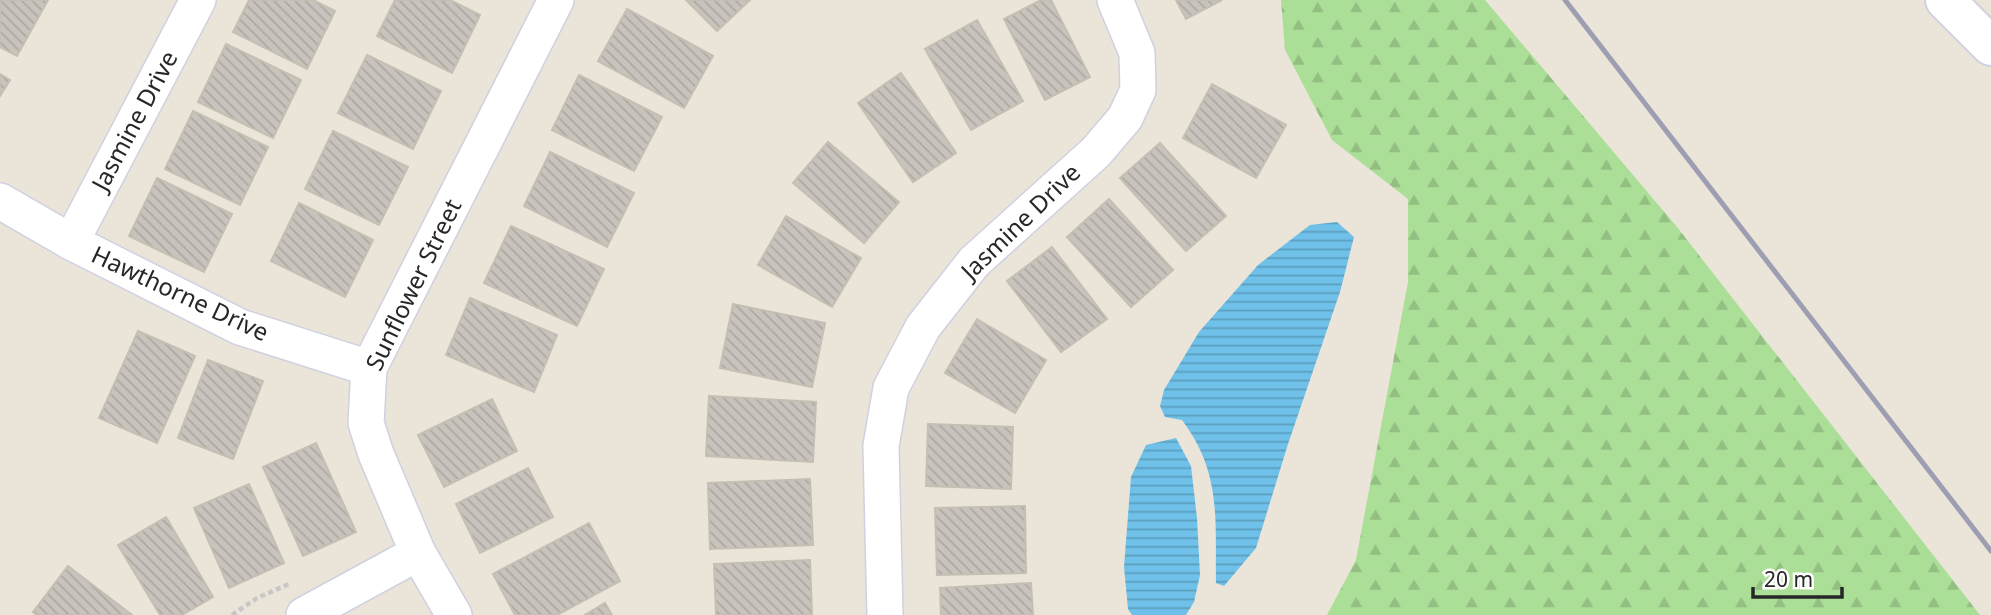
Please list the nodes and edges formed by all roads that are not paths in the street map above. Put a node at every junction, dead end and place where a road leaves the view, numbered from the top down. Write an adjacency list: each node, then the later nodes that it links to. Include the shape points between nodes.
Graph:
1 (198, 0): 7 (street, Jasmine Drive)
2 (556, 0): 8 (street, Sunflower Street)
3 (1115, 0): 12 (street, Jasmine Drive, via 1137,53 1138,90 1125,118 1096,152 974,262 923,327 891,388 881,446)
4 (1945, 0): 5 (street)
5 (1991, 46)
6 (0, 201): 7 (street, Hawthorne Drive)
7 (71, 242): 8 (street, Hawthorne Drive, via 240,327)
8 (369, 368): 9 (street, Sunflower Street, via 366,423)
9 (418, 553): 10 (street); 11 (street, Sunflower Street)
10 (304, 615)
11 (454, 615)
12 (885, 615)

